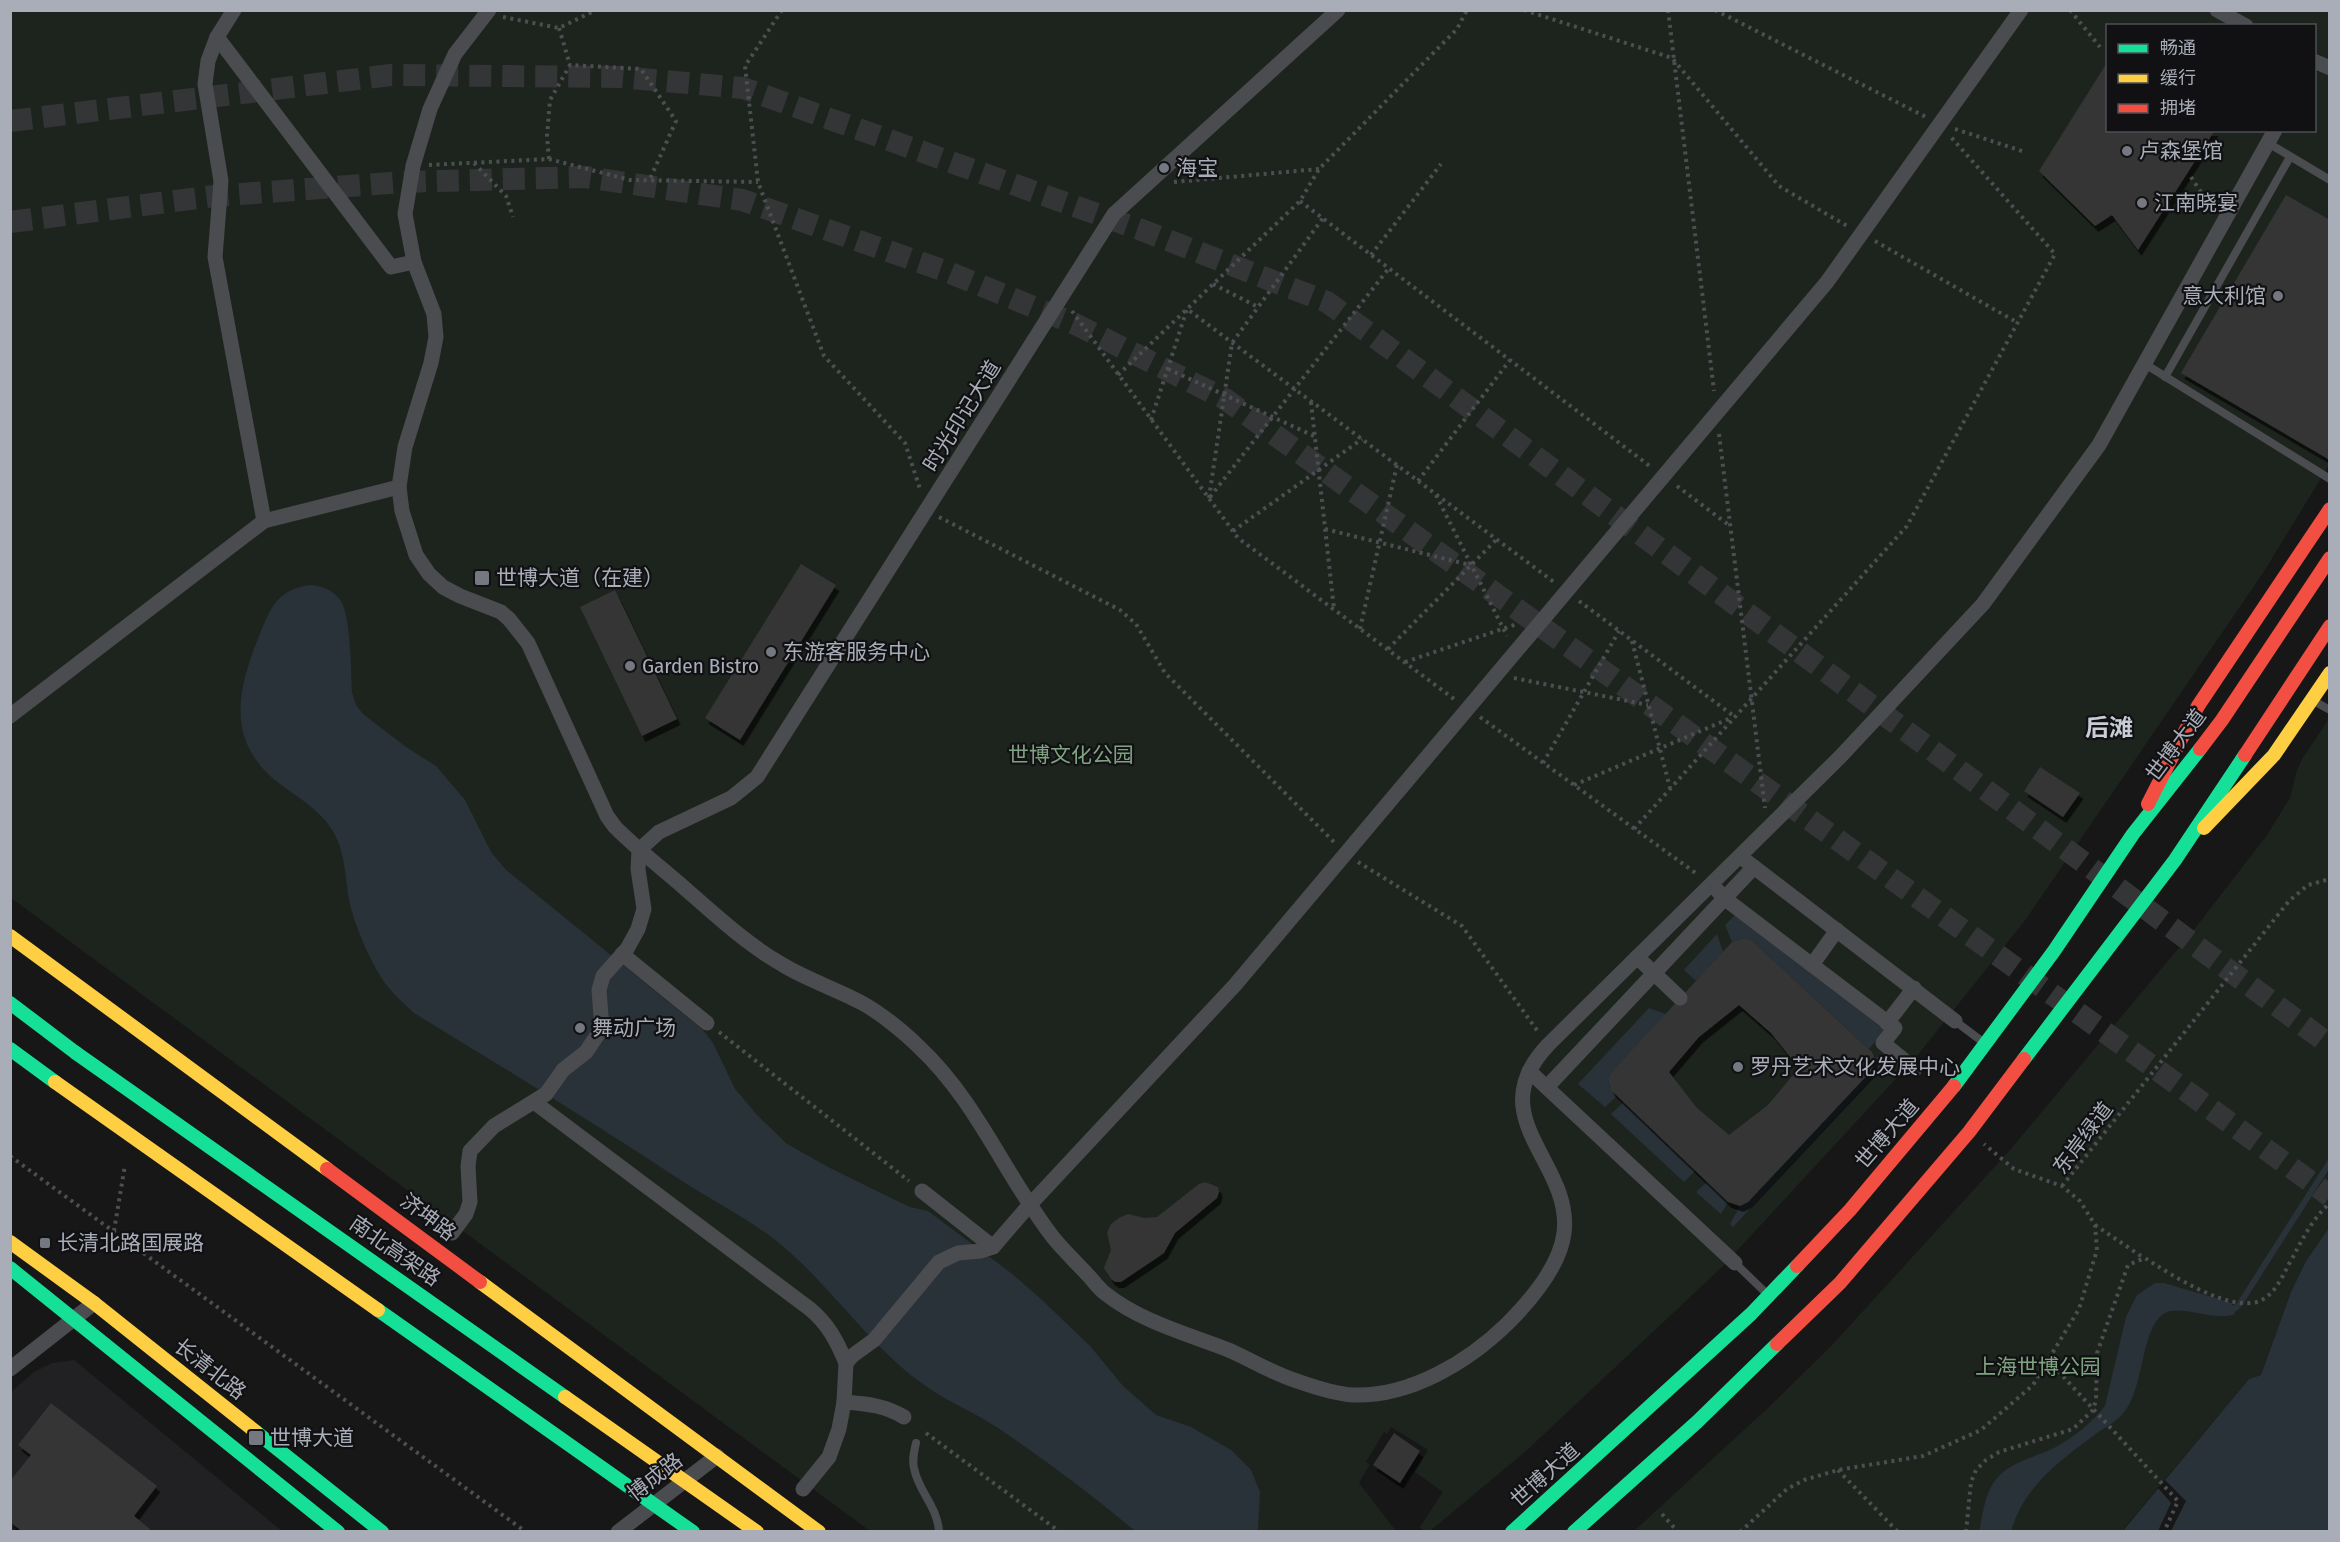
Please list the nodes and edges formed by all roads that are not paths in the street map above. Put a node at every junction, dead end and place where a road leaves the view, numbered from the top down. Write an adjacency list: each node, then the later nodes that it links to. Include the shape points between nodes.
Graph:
1 (234, 10): 7 (street)
2 (1338, 10): 27 (street, 时光印记大道, via 1114,214 757,777 731,798 659,832)
3 (2021, 10): 52 (street, via 1827,282 1235,985)
4 (2217, 10): 6 (street)
5 (488, 12): 13 (street, via 455,54 430,109 413,166 405,214)
6 (2242, 24)
7 (217, 38): 13 (street, via 391,267); 19 (street, via 205,84 221,181 215,257)
8 (2316, 62): 9 (street)
9 (2330, 68)
10 (2271, 137): 11 (lane); 14 (street)
11 (2290, 157): 12 (lane); 15 (lane)
12 (2330, 180)
13 (414, 262): 17 (street, via 434,314 435,337 405,447)
14 (2145, 364): 15 (lane); 28 (street, via 2099,446 1983,604 1840,757)
15 (2165, 377): 16 (lane)
16 (2330, 479)
17 (399, 487): 19 (street); 27 (street, via 416,555 443,587 501,612 528,643 607,816)
18 (2330, 509): 26 (main road, via 2198,706)
19 (264, 521): 25 (street)
20 (2330, 558): 26 (main road, 世博大道, via 2222,720)
21 (2330, 626): 29 (main road)
22 (2330, 673): 23 (main road)
23 (2312, 700): 24 (lane); 29 (main road, via 2274,755)
24 (2330, 710)
25 (10, 716)
26 (2133, 834): 45 (main road, 世博大道, via 2054,951)
27 (639, 850): 35 (street, via 644,909 638,929); 52 (street, via 726,924 782,965 865,1004 919,1047 955,1087)
28 (1738, 856): 30 (street); 31 (street)
29 (2175, 860): 76 (main road, via 1969,1132 1832,1291 1698,1422)
30 (1754, 867): 32 (street); 33 (street)
31 (1710, 884): 32 (street); 36 (street)
32 (1724, 898): 37 (street); 38 (street)
33 (1837, 930): 37 (street); 39 (street)
34 (10, 936): 66 (main road, 济坤路)
35 (622, 954): 43 (street); 50 (street, via 603,976 599,990 602,1028 586,1052)
36 (1637, 957): 38 (street); 48 (street, via 1548,1045)
37 (1812, 965): 44 (street)
38 (1653, 974): 40 (street); 49 (street)
39 (1914, 988): 42 (street); 44 (street)
40 (1680, 998)
41 (10, 1003): 72 (main road, 南北高架路, bridge)
42 (1955, 1021): 45 (lane)
43 (707, 1023)
44 (1887, 1023): 47 (street, via 1895,1028 1883,1043)
45 (1985, 1043): 58 (main road, 世博大道, via 1938,1106 1850,1210)
46 (10, 1049): 71 (main road, bridge)
47 (1915, 1069)
48 (1529, 1071): 49 (street); 52 (street, via 1523,1091 1526,1124 1563,1209 1564,1233 1554,1263 1509,1322 1482,1346 1446,1370 1412,1385 1376,1393 1335,1392 1294,1381 1155,1323 1106,1294 1053,1237)
49 (1547, 1087): 56 (street)
50 (534, 1102): 53 (street, via 494,1126 470,1151 470,1202); 61 (street, via 810,1309 824,1321)
51 (921, 1191): 55 (street)
52 (1030, 1204): 55 (street)
53 (452, 1233)
54 (10, 1242): 59 (main road, 长清北路)
55 (993, 1247): 61 (street, via 958,1253 939,1262 874,1340)
56 (1735, 1263): 58 (lane)
57 (10, 1268): 60 (main road)
58 (1769, 1296): 75 (main road, 世博大道)
59 (94, 1303): 60 (street); 69 (main road, 长清北路)
60 (75, 1318): 62 (street); 68 (main road)
61 (846, 1363): 63 (street)
62 (10, 1369)
63 (844, 1402): 64 (street, via 873,1404); 67 (street, via 829,1456)
64 (904, 1417)
65 (916, 1443): 74 (lane, via 914,1471 938,1517)
66 (717, 1456): 70 (street, 博成路); 73 (main road, 济坤路)
67 (803, 1489)
68 (338, 1532)
69 (382, 1532)
70 (618, 1532)
71 (693, 1532)
72 (757, 1532)
73 (819, 1532)
74 (939, 1532)
75 (1512, 1532)
76 (1574, 1532)

